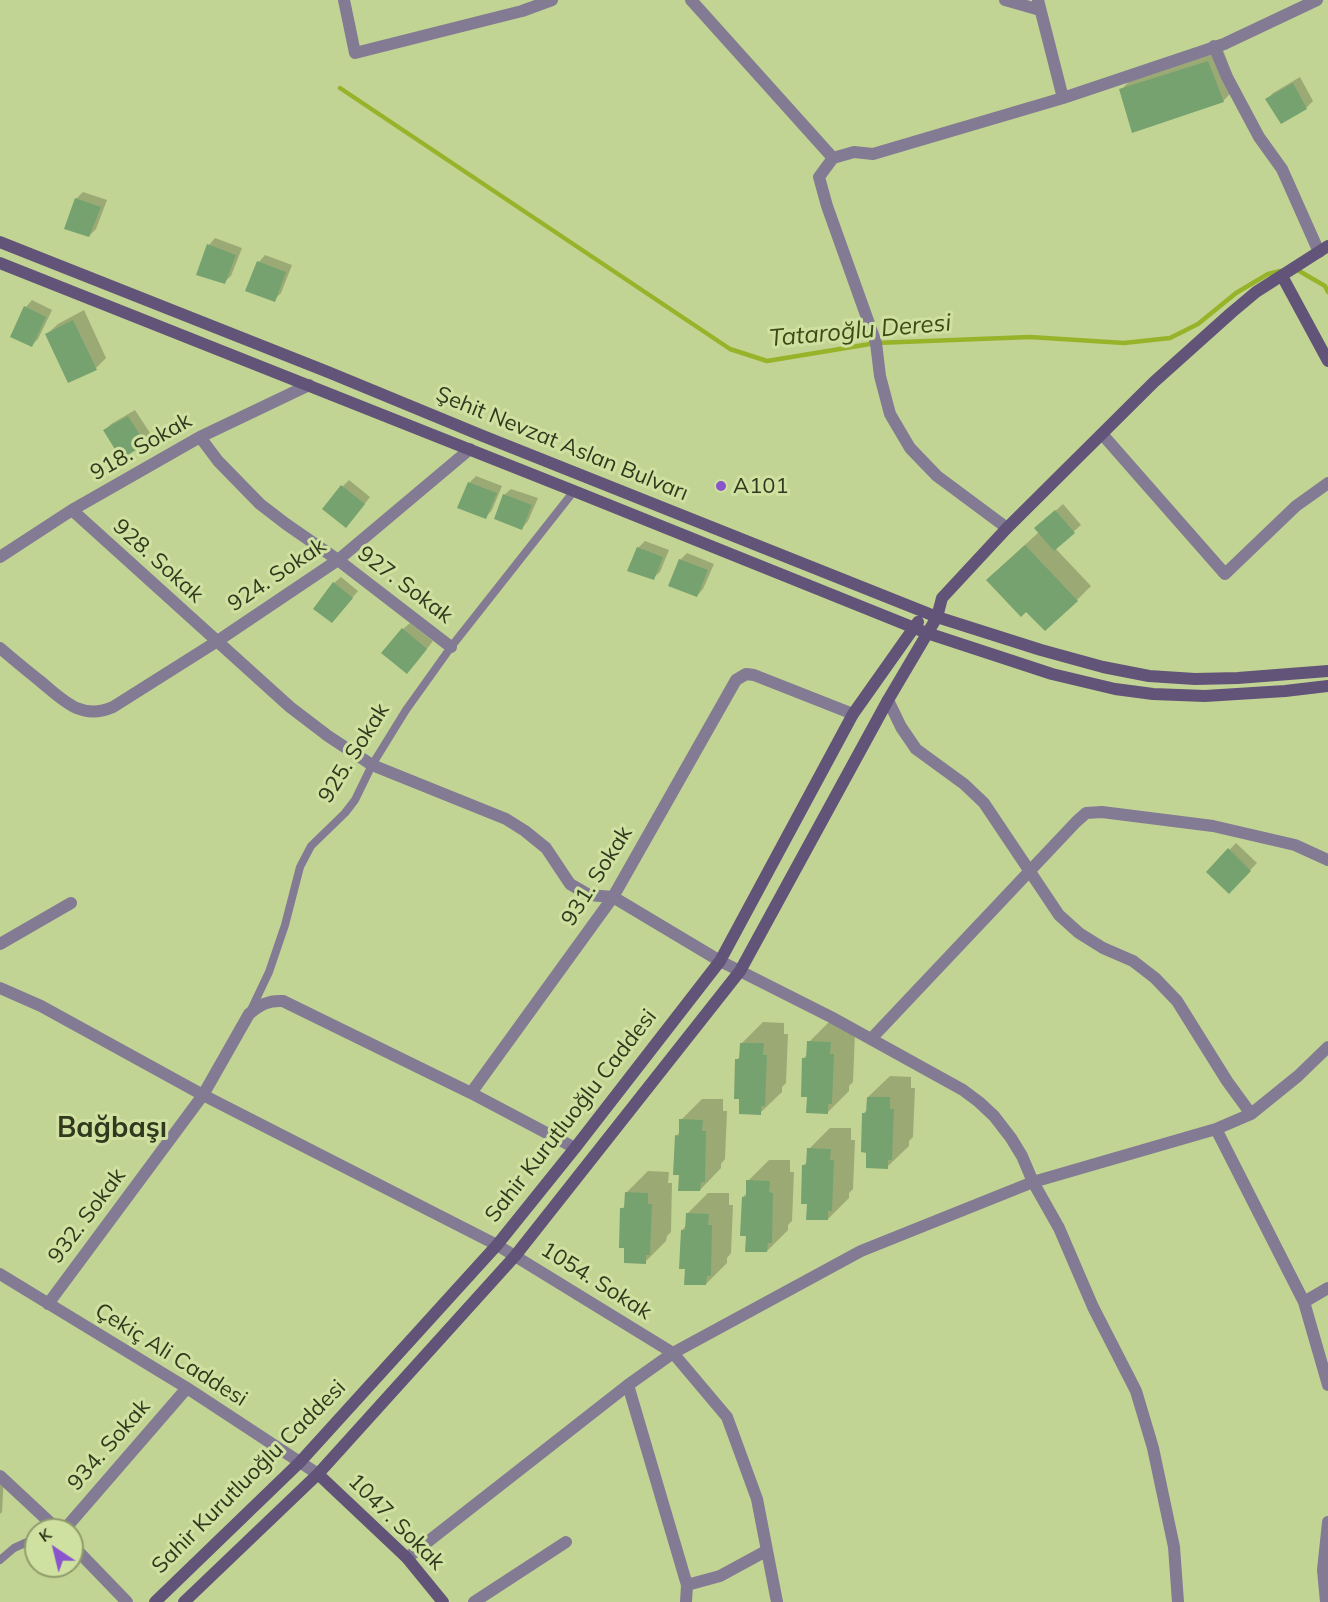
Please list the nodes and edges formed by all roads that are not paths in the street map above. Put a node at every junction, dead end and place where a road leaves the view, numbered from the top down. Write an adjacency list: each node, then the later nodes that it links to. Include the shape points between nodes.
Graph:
1 (344, 0): 2 (street, via 355,54)
2 (552, 0)
3 (691, 0): 11 (street)
4 (1005, 0): 7 (street)
5 (1289, 0): 8 (street)
6 (1317, 0): 8 (street)
7 (1039, 5): 10 (street)
8 (1286, 15): 9 (street)
9 (1214, 46): 10 (street); 13 (street, via 1258,137 1282,169)
10 (1063, 98): 11 (street, via 873,154 854,152)
11 (833, 158): 24 (street, via 819,177 876,343 890,414 910,448 937,476)
12 (0, 242): 27 (street, Şehit Nevzat Aslan Bulvarı)
13 (1323, 249): 15 (street)
14 (0, 263): 17 (street, Şehit Nevzat Aslan Bulvarı)
15 (1282, 276): 16 (street); 18 (street, via 1231,313)
16 (1328, 360)
17 (309, 386): 19 (street, 918. Sokak); 20 (street, Şehit Nevzat Aslan Bulvarı)
18 (1102, 434): 21 (street, via 1225,574 1296,506); 24 (street)
19 (200, 437): 23 (street, 918. Sokak); 26 (street, 927. Sokak, via 260,504)
20 (470, 449): 22 (street, Şehit Nevzat Aslan Bulvarı); 26 (street, 924. Sokak)
21 (1328, 483)
22 (574, 491): 28 (street, Şehit Nevzat Aslan Bulvarı); 31 (lane, 925. Sokak)
23 (72, 510): 25 (street, 918. Sokak); 30 (street, 928. Sokak)
24 (1007, 528): 27 (street)
25 (0, 557)
26 (338, 560): 30 (street, 924. Sokak); 31 (street, 927. Sokak)
27 (931, 614): 28 (street, Sahir Kurutluoğlu Caddesi); 29 (street, Sahir Kurutluoğlu Caddesi); 33 (street, Şehit Nevzat Aslan Bulvarı, via 1041,650 1149,676 1268,677)
28 (914, 627): 29 (street, Şehit Nevzat Aslan Bulvarı); 36 (street, Sahir Kurutluoğlu Caddesi)
29 (927, 633): 34 (street, Şehit Nevzat Aslan Bulvarı, via 1053,674 1115,689 1205,696); 35 (street, Sahir Kurutluoğlu Caddesi)
30 (216, 642): 32 (street, 924. Sokak, via 113,707 93,712 70,706); 37 (street, 928. Sokak, via 290,707)
31 (451, 647): 37 (lane, 925. Sokak)
32 (0, 648)
33 (1328, 671)
34 (1328, 686)
35 (888, 700): 39 (street, via 916,749 984,803); 44 (street, Sahir Kurutluoğlu Caddesi)
36 (853, 714): 40 (street, 931. Sokak, via 754,675 746,674 733,683); 43 (street, Sahir Kurutluoğlu Caddesi)
37 (372, 765): 40 (street, 928. Sokak, via 506,819 546,848 570,884 589,895); 46 (lane, 925. Sokak, via 355,800 311,846 300,867 269,972)
38 (1328, 860): 39 (street, via 1295,845 1213,826 1102,812 1086,813)
39 (1030, 872): 47 (street); 51 (street, via 1059,915 1079,933 1133,960 1177,1001)
40 (613, 897): 43 (street); 49 (street, 931. Sokak)
41 (71, 903): 42 (street)
42 (0, 944)
43 (720, 961): 44 (street); 53 (street, Sahir Kurutluoğlu Caddesi)
44 (740, 971): 47 (street); 56 (street, Sahir Kurutluoğlu Caddesi)
45 (0, 988): 50 (street, 1054. Sokak, via 41,1006)
46 (249, 1014): 49 (street, via 267,1002 283,1001); 50 (street, 925. Sokak)
47 (871, 1039): 54 (street, via 979,1102 1011,1138)
48 (1328, 1047): 51 (street)
49 (471, 1093): 53 (street)
50 (203, 1095): 55 (street, 1054. Sokak); 60 (street, 932. Sokak)
51 (1251, 1114): 52 (street)
52 (1216, 1129): 54 (street); 59 (street)
53 (575, 1148): 55 (street, Sahir Kurutluoğlu Caddesi)
54 (1033, 1182): 61 (street, via 861,1251); 86 (street, via 1136,1391 1153,1448 1174,1547)
55 (497, 1245): 56 (street, 1054. Sokak); 65 (street, Sahir Kurutluoğlu Caddesi)
56 (515, 1256): 61 (street, 1054. Sokak); 66 (street, Sahir Kurutluoğlu Caddesi)
57 (0, 1274): 60 (street, Çekiç Ali Caddesi)
58 (1328, 1288): 59 (street)
59 (1304, 1302): 63 (street)
60 (48, 1304): 64 (street, Çekiç Ali Caddesi)
61 (673, 1353): 62 (street); 74 (street, 1054. Sokak, via 727,1417 757,1499)
62 (628, 1385): 76 (street); 78 (street)
63 (1328, 1385)
64 (187, 1388): 65 (street, Çekiç Ali Caddesi); 69 (street, 934. Sokak)
65 (300, 1462): 66 (street, Çekiç Ali Caddesi); 80 (street, Sahir Kurutluoğlu Caddesi)
66 (318, 1474): 76 (street, 1047. Sokak); 81 (street, Sahir Kurutluoğlu Caddesi)
67 (0, 1476): 68 (street)
68 (45, 1518)
69 (74, 1518)
70 (1328, 1522): 73 (street)
71 (566, 1542): 83 (street)
72 (24, 1543): 77 (lane)
73 (1327, 1548): 87 (street, via 1323,1570)
74 (766, 1551): 78 (street, via 720,1576); 85 (street, 1054. Sokak)
75 (84, 1557): 79 (street)
76 (407, 1558): 82 (street, 1047. Sokak)
77 (0, 1560)
78 (687, 1585): 84 (street)
79 (127, 1602)
80 (155, 1602)
81 (184, 1602)
82 (443, 1602)
83 (474, 1602)
84 (686, 1602)
85 (777, 1602)
86 (1178, 1602)
87 (1326, 1602)

